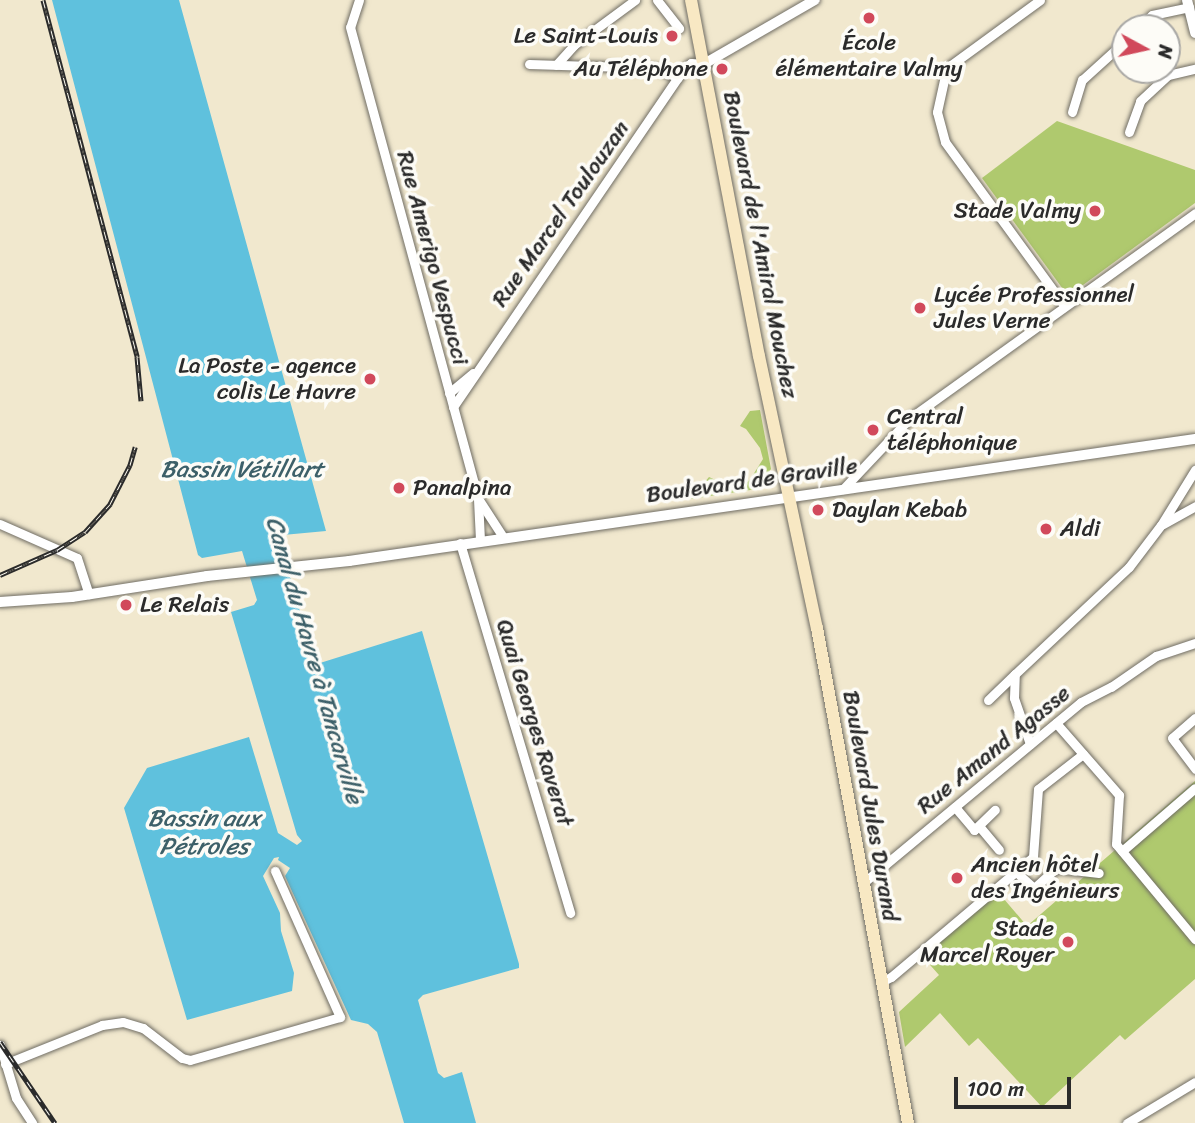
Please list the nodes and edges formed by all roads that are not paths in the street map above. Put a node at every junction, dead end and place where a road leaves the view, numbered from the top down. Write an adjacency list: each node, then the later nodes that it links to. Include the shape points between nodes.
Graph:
1 (359, 0): 22 (street, Rue Amerigo Vespucci, via 350,27)
2 (635, 0): 14 (street, via 574,45)
3 (657, 0): 9 (street)
4 (691, 0): 13 (main road, Boulevard de l'Amiral Mouchez)
5 (815, 0): 13 (street)
6 (1040, 0): 20 (street, via 946,71 937,112 944,142)
7 (1188, 3): 8 (street); 10 (street)
8 (1155, 14)
9 (679, 28)
10 (1195, 33)
11 (1111, 54): 17 (street, via 1082,80)
12 (529, 64): 14 (street)
13 (704, 64): 16 (street, Rue Marcel Toulouzan); 27 (main road, Boulevard de l'Amiral Mouchez)
14 (556, 65): 16 (street, via 656,68)
15 (1195, 69): 18 (street, via 1168,75 1140,101)
16 (678, 78): 21 (street, Rue Marcel Toulouzan)
17 (1072, 112)
18 (1129, 132)
19 (1195, 213): 20 (street)
20 (1065, 304): 26 (street, via 909,418)
21 (475, 372): 22 (street, Rue Marcel Toulouzan); 23 (street, Rue Marcel Toulouzan)
22 (449, 393): 23 (street, Rue Amerigo Vespucci)
23 (453, 407): 28 (street, Rue Amerigo Vespucci)
24 (1195, 439): 26 (street, Boulevard de Graville)
25 (1195, 470): 31 (street)
26 (843, 489): 27 (street, Boulevard de Graville)
27 (789, 497): 32 (street, Boulevard de Graville); 54 (main road, Boulevard Jules Durand)
28 (478, 499): 32 (street, Rue Amerigo Vespucci); 33 (street, Rue Amerigo Vespucci)
29 (1195, 506): 31 (street)
30 (0, 524): 35 (street, via 77,558)
31 (1161, 525): 38 (street, via 1129,567)
32 (503, 537): 33 (street, Boulevard de Graville)
33 (480, 540): 34 (street, Boulevard de Graville)
34 (460, 544): 35 (street, Boulevard de Graville); 55 (street, Quai Georges Raverat)
35 (89, 594): 36 (street)
36 (2, 603)
37 (1195, 643): 41 (street, Rue Amand Agasse, via 1156,656 1081,702)
38 (1015, 674): 39 (street); 42 (street, via 1014,698)
39 (988, 700)
40 (1195, 718): 44 (street, via 1172,738)
41 (1056, 723): 42 (street, Rue Amand Agasse); 43 (street)
42 (1030, 744): 46 (street, Rue Amand Agasse)
43 (1083, 754): 50 (street, via 1119,795 1116,844); 52 (street, via 1038,789 1033,857)
44 (1195, 769)
45 (1195, 788): 50 (street)
46 (955, 807): 48 (street, via 974,830); 54 (street, Rue Amand Agasse)
47 (995, 810): 48 (street)
48 (978, 826): 49 (street)
49 (999, 850)
50 (1122, 851): 56 (street)
51 (275, 871): 59 (street, via 340,1017 190,1060 144,1028 123,1022 102,1025)
52 (1016, 871): 53 (street, via 1034,888 1056,867); 57 (street)
53 (1099, 873)
54 (863, 883): 57 (main road, Boulevard Jules Durand)
55 (570, 913)
56 (1195, 939)
57 (881, 982): 62 (main road, Boulevard Jules Durand)
58 (0, 1045): 59 (street)
59 (5, 1064): 61 (street, via 16,1098)
60 (1195, 1082): 63 (street)
61 (32, 1123)
62 (908, 1123)
63 (1127, 1123)

